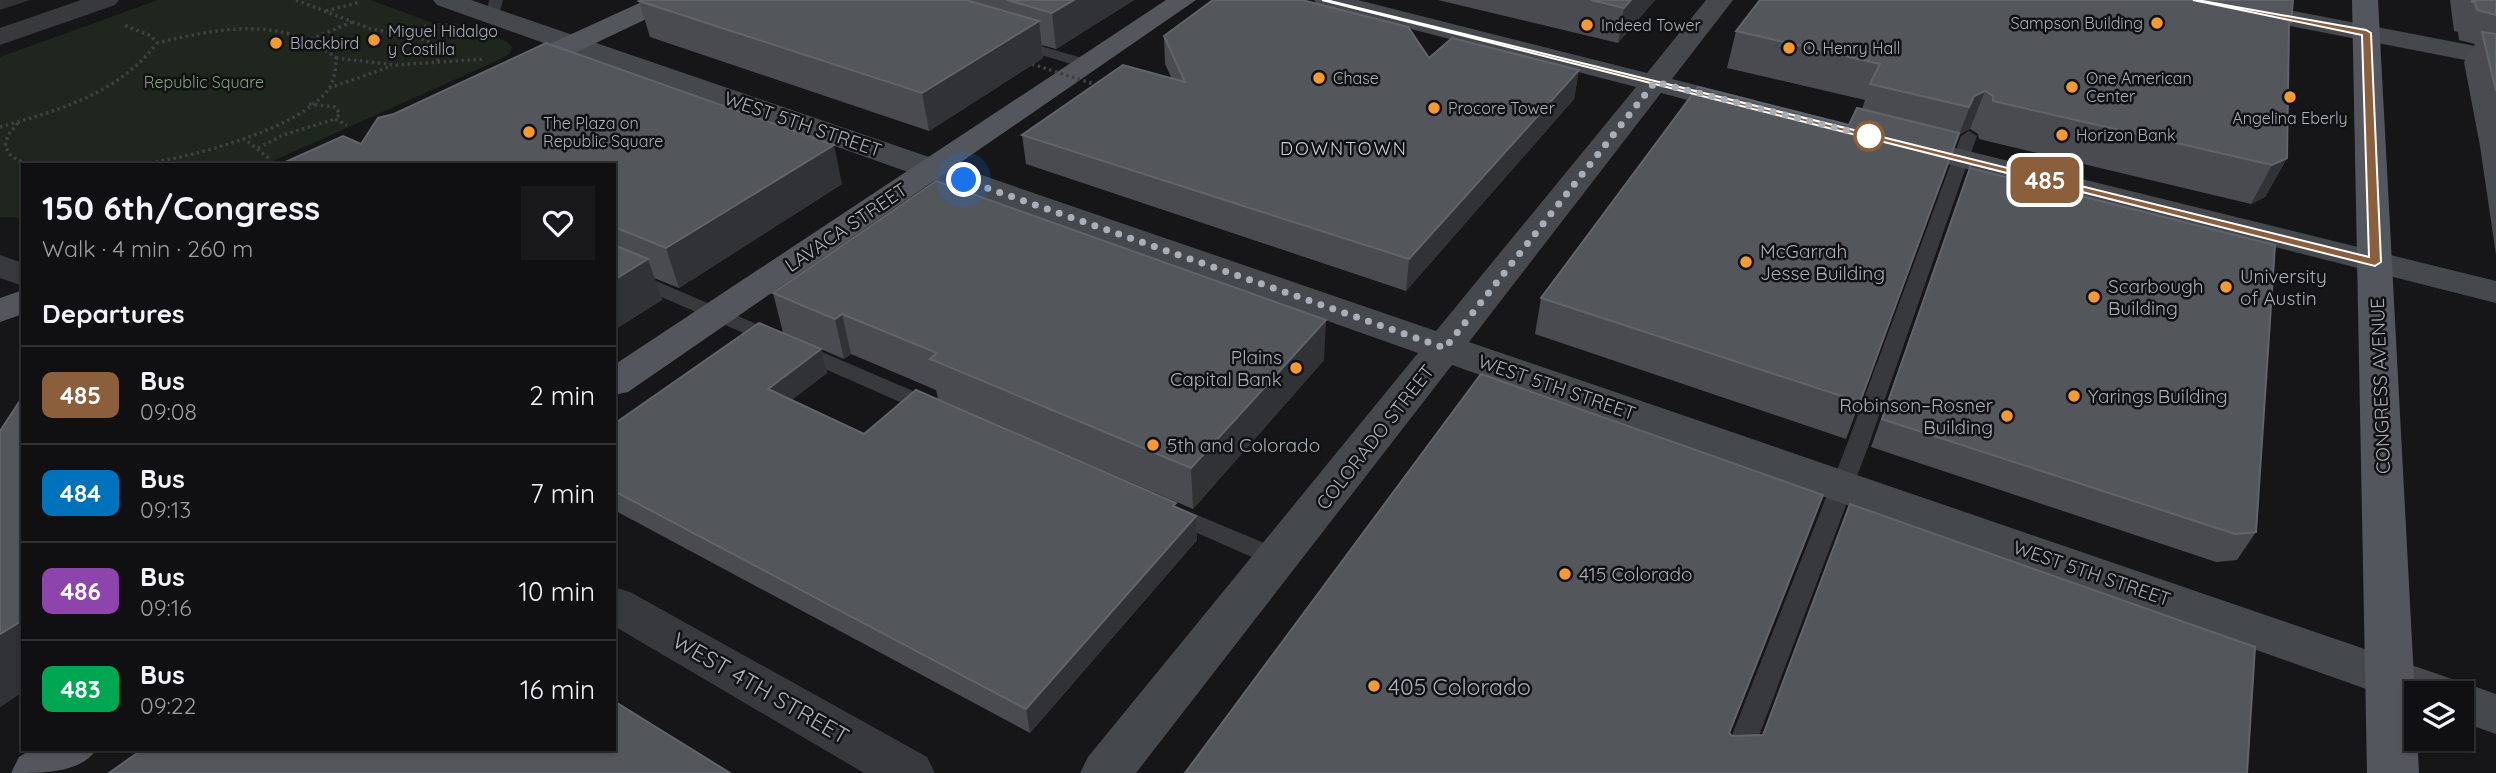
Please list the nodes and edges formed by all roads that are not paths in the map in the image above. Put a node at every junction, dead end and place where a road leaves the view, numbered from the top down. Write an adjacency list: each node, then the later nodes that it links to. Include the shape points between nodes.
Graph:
1 (446, 0): 9 (main road, WEST 5TH STREET)
2 (667, 0): 13 (main road)
3 (1183, 0): 16 (main road, LAVACA STREET)
4 (1327, 0): 17 (main road)
5 (1720, 0): 17 (main road, COLORADO STREET)
6 (2197, 0): 10 (main road)
7 (2365, 0): 10 (main road, CONGRESS AVENUE)
8 (94, 4): 11 (street)
9 (494, 8): 13 (main road, WEST 5TH STREET)
10 (2366, 33): 14 (main road); 22 (main road, CONGRESS AVENUE)
11 (0, 37)
12 (1003, 39): 16 (lane)
13 (572, 44): 15 (main road); 21 (main road, WEST 5TH STREET)
14 (2496, 58)
15 (493, 70)
16 (1096, 75): 21 (main road, LAVACA STREET)
17 (1655, 82): 18 (main road); 30 (main road, COLORADO STREET)
18 (1777, 114)
19 (1866, 135): 20 (main road)
20 (1966, 148): 22 (main road); 33 (lane)
21 (932, 169): 29 (main road, LAVACA STREET); 30 (main road, WEST 5TH STREET)
22 (2375, 262): 26 (main road); 37 (main road, CONGRESS AVENUE)
23 (0, 265): 25 (street)
24 (616, 270): 29 (lane)
25 (21, 275)
26 (2496, 292)
27 (21, 302): 28 (main road)
28 (0, 311)
29 (717, 314): 31 (main road, LAVACA STREET); 32 (lane)
30 (1445, 348): 33 (main road, WEST 5TH STREET); 35 (main road, COLORADO STREET)
31 (616, 382)
32 (957, 418)
33 (1842, 486): 37 (main road, WEST 5TH STREET); 45 (lane)
34 (1145, 501): 35 (lane)
35 (1279, 559): 44 (main road, COLORADO STREET)
36 (616, 605): 43 (street, WEST 4TH STREET)
37 (2390, 677): 38 (main road, WEST 5TH STREET); 46 (main road, CONGRESS AVENUE)
38 (2404, 682)
39 (2474, 706): 40 (main road)
40 (2496, 714)
41 (69, 751): 42 (main road)
42 (37, 773)
43 (909, 773)
44 (1106, 773)
45 (1731, 773)
46 (2393, 773)

